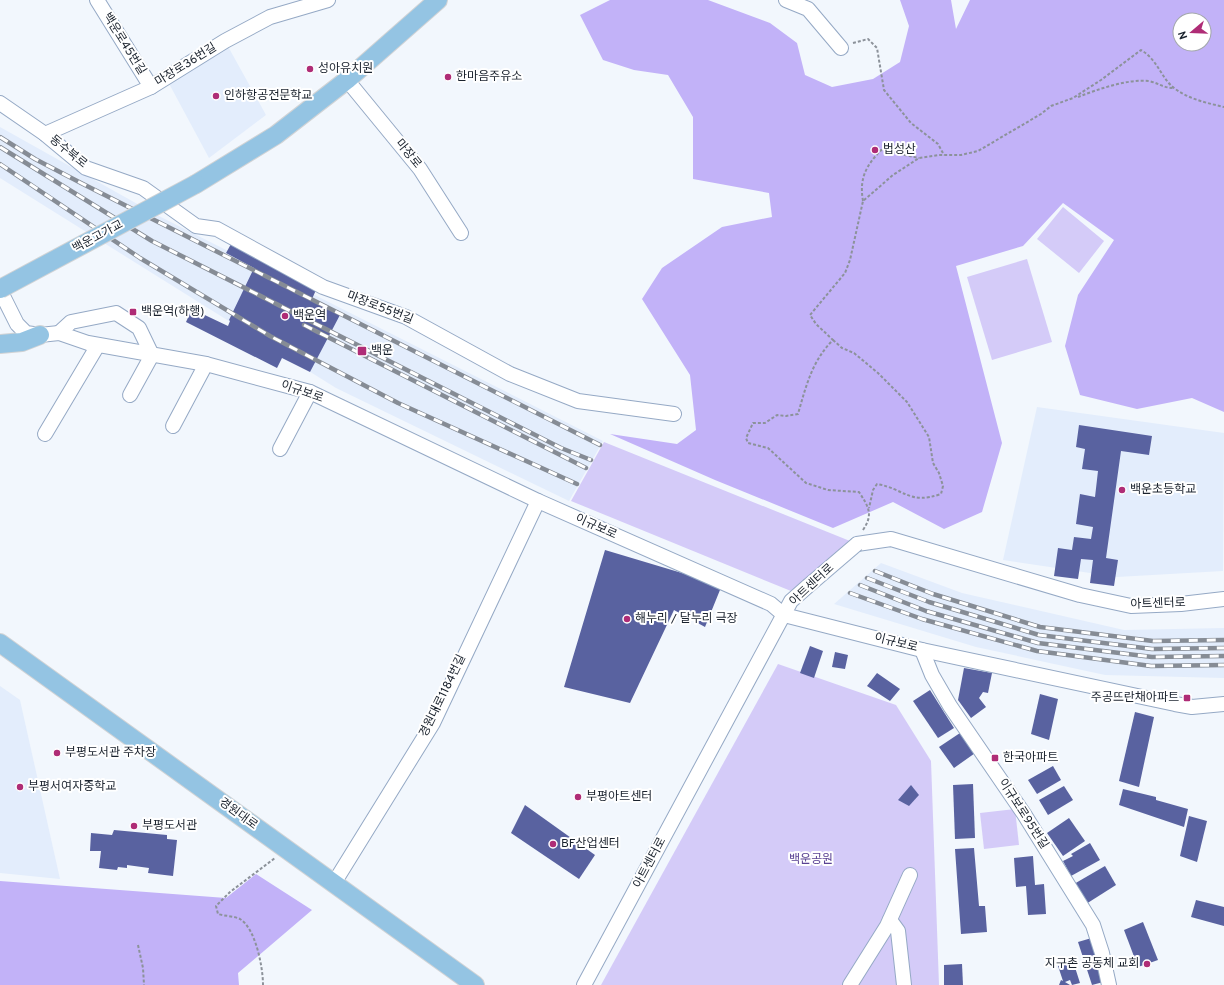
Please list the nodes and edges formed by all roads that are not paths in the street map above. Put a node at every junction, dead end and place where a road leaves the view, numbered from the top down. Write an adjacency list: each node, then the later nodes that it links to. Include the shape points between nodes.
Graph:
1 (97, 0): 7 (street, 백운로45번길)
2 (328, 0): 7 (street, 마장로36번길, via 270,17 225,41)
3 (438, 0): 6 (main road)
4 (786, 0): 5 (street, via 808,9)
5 (841, 48)
6 (347, 80): 11 (street, 마장로, via 420,169); 12 (main road, 백운고가교, bridge, via 276,135 196,184)
7 (151, 87): 9 (street, 마장로36번길)
8 (0, 103): 9 (street, 동수북로)
9 (45, 134): 10 (street, 동수북로, via 86,168)
10 (143, 188): 21 (street, 마장로55번길, via 196,226 217,229 323,287 406,316 510,374 578,401)
11 (461, 234)
12 (0, 289): 14 (street, 이규보로, via 17,324 26,333)
13 (59, 333): 14 (street, 이규보로); 16 (street, 이규보로); 17 (street, via 71,322 116,313 139,328)
14 (40, 335): 15 (main road, via 22,342)
15 (0, 344)
16 (98, 345): 17 (street, 이규보로); 23 (street)
17 (152, 355): 18 (street, 이규보로); 20 (street)
18 (206, 364): 19 (street, 이규보로); 22 (street)
19 (310, 392): 24 (street); 25 (street, 이규보로)
20 (130, 395)
21 (674, 414)
22 (173, 426)
23 (45, 434)
24 (280, 449)
25 (538, 501): 27 (street, 이규보로, via 771,604); 32 (street, 경원대로1184번길, via 433,723)
26 (1224, 599): 27 (street, 아트센터로, bridge, via 1131,606 1080,595 891,539 860,538 791,600)
27 (784, 615): 29 (street, 이규보로); 35 (street, 아트센터로)
28 (0, 643): 32 (main road, 경원대로)
29 (922, 650): 30 (street, 이규보로, via 1175,704 1192,707); 38 (street, 이규보로95번길, via 932,675 950,706 1024,814 1093,926)
30 (1224, 704)
31 (910, 876): 33 (street)
32 (334, 883): 34 (main road, 경원대로)
33 (890, 920): 36 (street); 37 (street, via 898,931)
34 (475, 985)
35 (584, 985)
36 (850, 985)
37 (904, 985)
38 (1109, 985)

